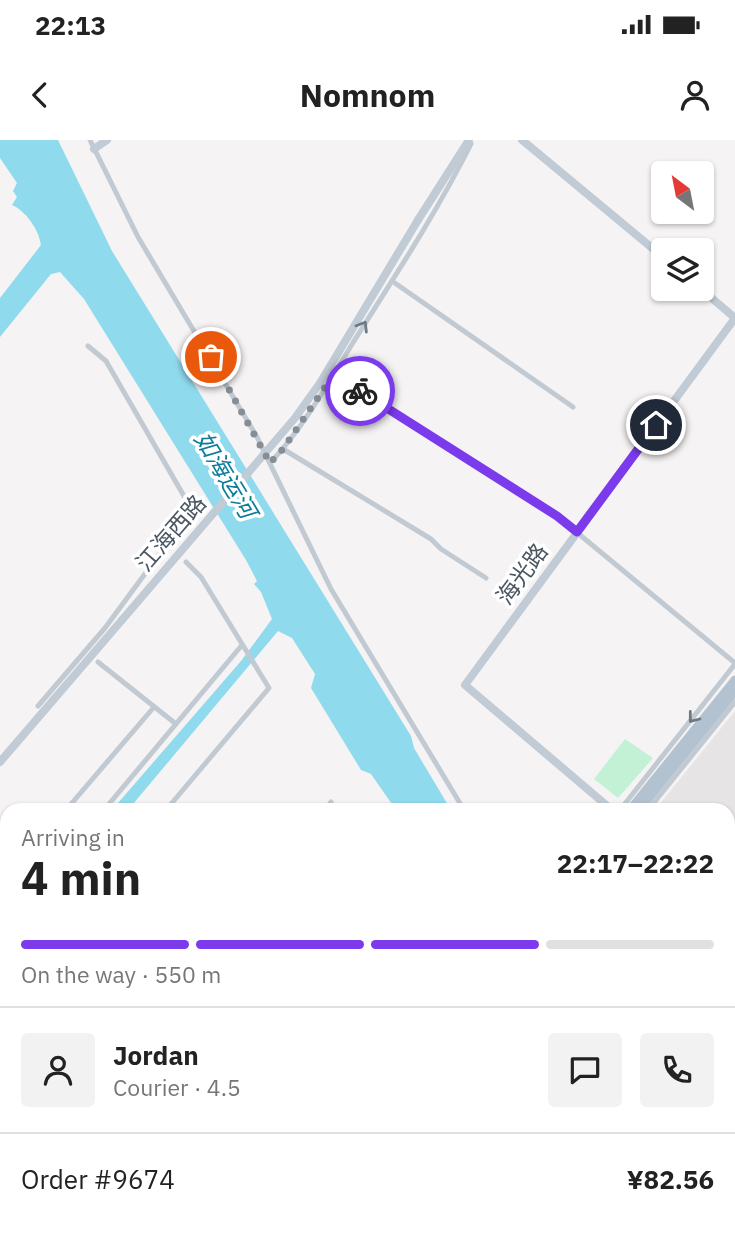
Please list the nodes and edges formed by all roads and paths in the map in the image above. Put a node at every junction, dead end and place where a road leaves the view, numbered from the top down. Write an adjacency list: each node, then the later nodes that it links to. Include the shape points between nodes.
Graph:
1 (107, 140): 4 (street)
2 (471, 140): 6 (street, via 453,180); 26 (street, 江海西路, bridge, via 295,418)
3 (522, 140): 5 (street)
4 (92, 144): 13 (street, via 138,237)
5 (651, 247)
6 (392, 281): 10 (street, one-way to 6); 11 (street)
7 (714, 300): 8 (street)
8 (735, 318): 14 (street, 海光路)
9 (88, 346): 23 (street, via 106,362 191,510 105,628)
10 (334, 374): 12 (street); 14 (street)
11 (573, 407)
12 (283, 449): 13 (street); 16 (street)
13 (270, 463): 30 (street, via 331,589)
14 (577, 532): 19 (street); 31 (street, 海光路, via 465,685)
15 (186, 562): 17 (street, via 201,577)
16 (486, 578)
17 (244, 648): 25 (street); 29 (street, via 269,688)
18 (98, 662): 24 (street)
19 (735, 664): 32 (street, one-way to 32)
20 (735, 680): 33 (main road)
21 (735, 691): 34 (main road)
22 (735, 702): 35 (street)
23 (38, 706)
24 (154, 707): 25 (street); 27 (street)
25 (176, 724): 28 (street)
26 (0, 762)
27 (72, 803)
28 (110, 803)
29 (172, 803)
30 (460, 803)
31 (604, 803)
32 (626, 803)
33 (636, 803)
34 (645, 803)
35 (654, 803)

